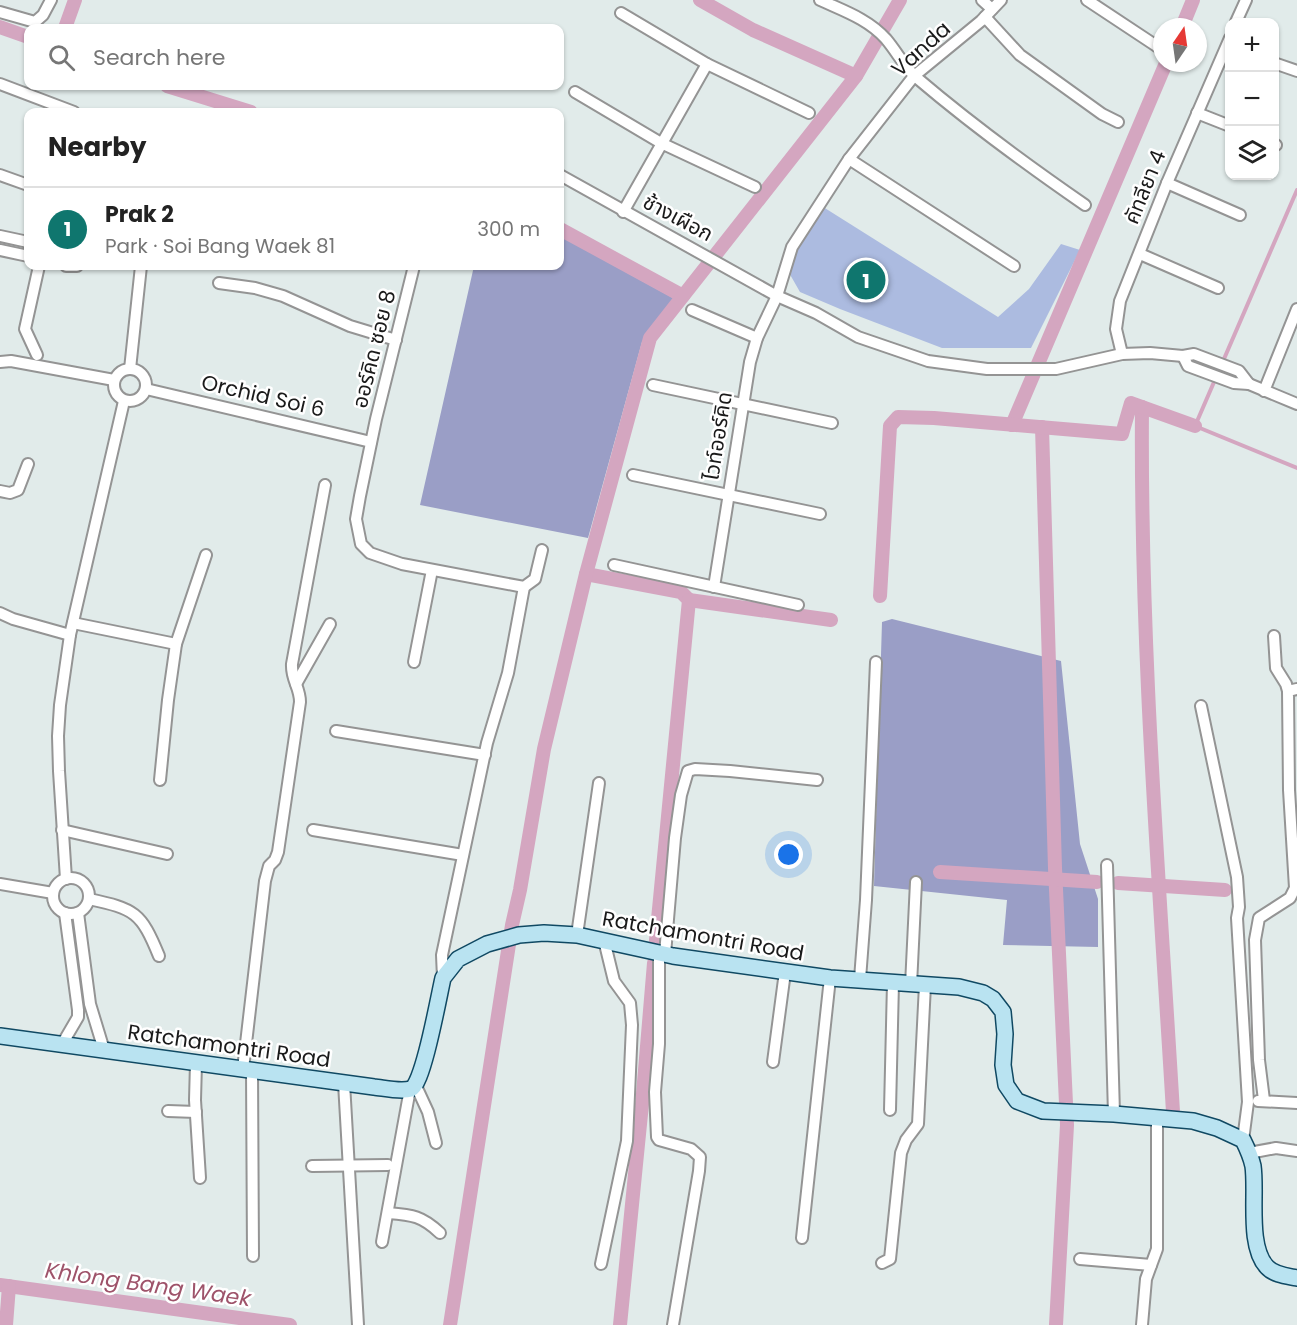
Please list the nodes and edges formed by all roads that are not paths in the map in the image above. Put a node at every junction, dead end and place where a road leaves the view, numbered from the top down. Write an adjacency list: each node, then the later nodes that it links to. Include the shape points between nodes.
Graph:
1 (51, 0): 7 (street, via 35,22)
2 (820, 0): 16 (street, via 872,26)
3 (982, 0): 9 (street)
4 (1001, 0): 9 (street, Vanda)
5 (1087, 0): 11 (street)
6 (1246, 0): 10 (street)
7 (0, 12)
8 (621, 13): 13 (street)
9 (988, 14): 16 (street, Vanda); 22 (street, via 1020,55)
10 (1238, 18)
11 (1153, 44)
12 (1225, 52): 20 (street, คัทลียา 4)
13 (707, 64): 21 (street); 24 (street)
14 (1279, 64): 15 (street)
15 (1297, 71)
16 (914, 76): 25 (street, Vanda); 31 (street, via 1015,157)
17 (0, 84): 19 (street)
18 (575, 92): 24 (street)
19 (63, 108)
20 (1197, 112): 23 (street); 28 (street, คัทลียา 4)
21 (809, 113)
22 (1118, 122)
23 (1225, 124)
24 (661, 143): 30 (street); 32 (street)
25 (849, 159): 39 (street); 45 (street, Vanda, via 792,247)
26 (0, 175): 29 (street)
27 (564, 177): 32 (street, ช้างเผือก)
28 (1167, 183): 33 (street); 37 (street, คัทลียา 4)
29 (24, 184)
30 (755, 187)
31 (1085, 205)
32 (623, 212): 45 (street, ช้างเผือก)
33 (1240, 215)
34 (0, 236): 35 (street)
35 (24, 241)
36 (0, 250): 38 (street)
37 (1140, 254): 44 (street); 50 (street, คัทลียา 4, via 1120,301 1116,329)
38 (24, 255)
39 (1014, 266)
40 (38, 270): 51 (street, via 25,329)
41 (141, 270): 54 (street)
42 (413, 270): 49 (street, ออร์คิด ซอย 8)
43 (219, 283): 49 (street, via 283,296 350,326)
44 (1218, 288)
45 (777, 296): 48 (street, ไวท์ออร์คิด); 50 (street, ช้างเผือก, via 858,337 928,361 987,369 1056,369)
46 (1297, 309): 59 (street)
47 (692, 310): 48 (street)
48 (757, 338): 61 (street, ไวท์ออร์คิด)
49 (396, 340): 64 (street, ออร์คิด ซอย 8)
50 (1122, 354): 52 (street, ช้างเผือก, via 1150,353)
51 (37, 355)
52 (1188, 359): 56 (street, via 1234,383); 56 (street, via 1239,371)
53 (0, 363): 55 (street, via 11,361)
54 (130, 369): 55 (street, via 120,372); 58 (street, via 141,373)
55 (114, 380): 60 (street, via 116,395)
56 (1250, 384): 59 (street)
57 (653, 385): 61 (street)
58 (146, 389): 60 (street, via 140,399); 64 (street, Orchid Soi 6)
59 (1264, 391): 62 (street)
60 (124, 401): 79 (street)
61 (742, 404): 63 (street); 69 (street, ไวท์ออร์คิด)
62 (1297, 404)
63 (832, 423)
64 (371, 442): 74 (street, ออร์คิด ซอย 8, via 356,519 361,544 381,558)
65 (28, 464): 68 (street, via 18,490)
66 (633, 475): 69 (street)
67 (325, 485): 86 (street, via 292,664)
68 (0, 491)
69 (729, 497): 70 (street); 76 (street, ไวท์ออร์คิด)
70 (819, 514)
71 (542, 550): 75 (street, via 535,579)
72 (206, 555): 83 (street)
73 (614, 565): 76 (street)
74 (432, 570): 75 (street, ออร์คิด ซอย 8); 84 (street)
75 (525, 587): 90 (street, via 506,681)
76 (714, 587): 77 (street)
77 (798, 605)
78 (0, 613): 81 (street)
79 (73, 623): 81 (street); 83 (street)
80 (330, 624): 86 (street)
81 (70, 635): 94 (street, via 58,736)
82 (1274, 636): 87 (street, via 1276,668)
83 (176, 644): 91 (street)
84 (414, 662)
85 (876, 662): 116 (street)
86 (296, 684): 126 (street, via 300,695 278,852 265,881)
87 (1292, 690): 102 (street, via 1289,790)
88 (1201, 706): 109 (street, via 1237,877)
89 (336, 731): 90 (street)
90 (485, 756): 97 (street)
91 (160, 780)
92 (817, 780): 111 (street, via 688,771 681,795)
93 (599, 783): 107 (street)
94 (62, 830): 96 (street); 99 (street)
95 (313, 830): 97 (street)
96 (167, 854)
97 (464, 855): 114 (street, via 442,955)
98 (1107, 865): 135 (street)
99 (66, 879): 103 (street, via 60,881); 104 (street, via 80,881)
100 (916, 882): 118 (street)
101 (0, 884): 103 (street)
102 (1296, 888): 110 (street, via 1290,898 1259,918)
103 (53, 893): 105 (street, via 56,907)
104 (89, 899): 106 (street); 112 (street, via 113,904 140,918)
105 (66, 913): 106 (street); 119 (street)
106 (78, 913): 120 (street)
107 (577, 935): 108 (street, Ratchamontri Road); 114 (street, Ratchamontri Road, via 519,934 498,940 458,959)
108 (604, 940): 111 (street, Ratchamontri Road); 151 (street, via 614,981 630,1003 632,1025 627,1141)
109 (1238, 940): 110 (street); 130 (street)
110 (1255, 940): 129 (street)
111 (662, 953): 113 (street, Ratchamontri Road); 155 (street, via 655,1092 657,1137 691,1149 699,1157)
112 (159, 956)
113 (785, 972): 115 (street, Ratchamontri Road); 124 (street)
114 (443, 978): 128 (street, Ratchamontri Road, via 422,1070)
115 (830, 978): 116 (street, Ratchamontri Road); 146 (street)
116 (860, 980): 117 (street, Ratchamontri Road)
117 (893, 983): 118 (street, Ratchamontri Road); 132 (street)
118 (918, 985): 135 (street, Ratchamontri Road, via 959,987 993,999 1003,1012 1006,1085 1017,1101 1043,1111); 150 (street, via 918,1124 901,1153 890,1259)
119 (78, 1017): 120 (street); 122 (street)
120 (93, 1020): 123 (street)
121 (0, 1036): 122 (street, Ratchamontri Road)
122 (61, 1046): 123 (street, Ratchamontri Road)
123 (104, 1050): 125 (street, Ratchamontri Road)
124 (773, 1062)
125 (196, 1063): 126 (street, Ratchamontri Road); 134 (street)
126 (248, 1070): 127 (street, Ratchamontri Road); 148 (street)
127 (344, 1083): 128 (street, Ratchamontri Road); 140 (street)
128 (413, 1087): 137 (street, via 428,1112); 144 (street)
129 (1264, 1100): 130 (street); 131 (street)
130 (1248, 1102): 138 (street)
131 (1297, 1103)
132 (890, 1110)
133 (168, 1112): 134 (street)
134 (196, 1112): 143 (street)
135 (1114, 1114): 136 (street, Ratchamontri Road)
136 (1157, 1118): 138 (street, Ratchamontri Road, via 1217,1128); 152 (street, via 1157,1249)
137 (435, 1143)
138 (1246, 1146): 139 (street); 153 (street, via 1253,1166 1259,1255 1267,1268)
139 (1297, 1151)
140 (349, 1165): 141 (street); 142 (street); 154 (street)
141 (388, 1165)
142 (312, 1166)
143 (200, 1178)
144 (388, 1213): 145 (street, via 426,1220); 147 (street)
145 (440, 1233)
146 (802, 1238)
147 (382, 1242)
148 (253, 1256)
149 (1080, 1259): 152 (street)
150 (882, 1263)
151 (601, 1264)
152 (1151, 1265): 156 (street, via 1144,1289)
153 (1297, 1278)
154 (358, 1325)
155 (673, 1325)
156 (1142, 1325)

